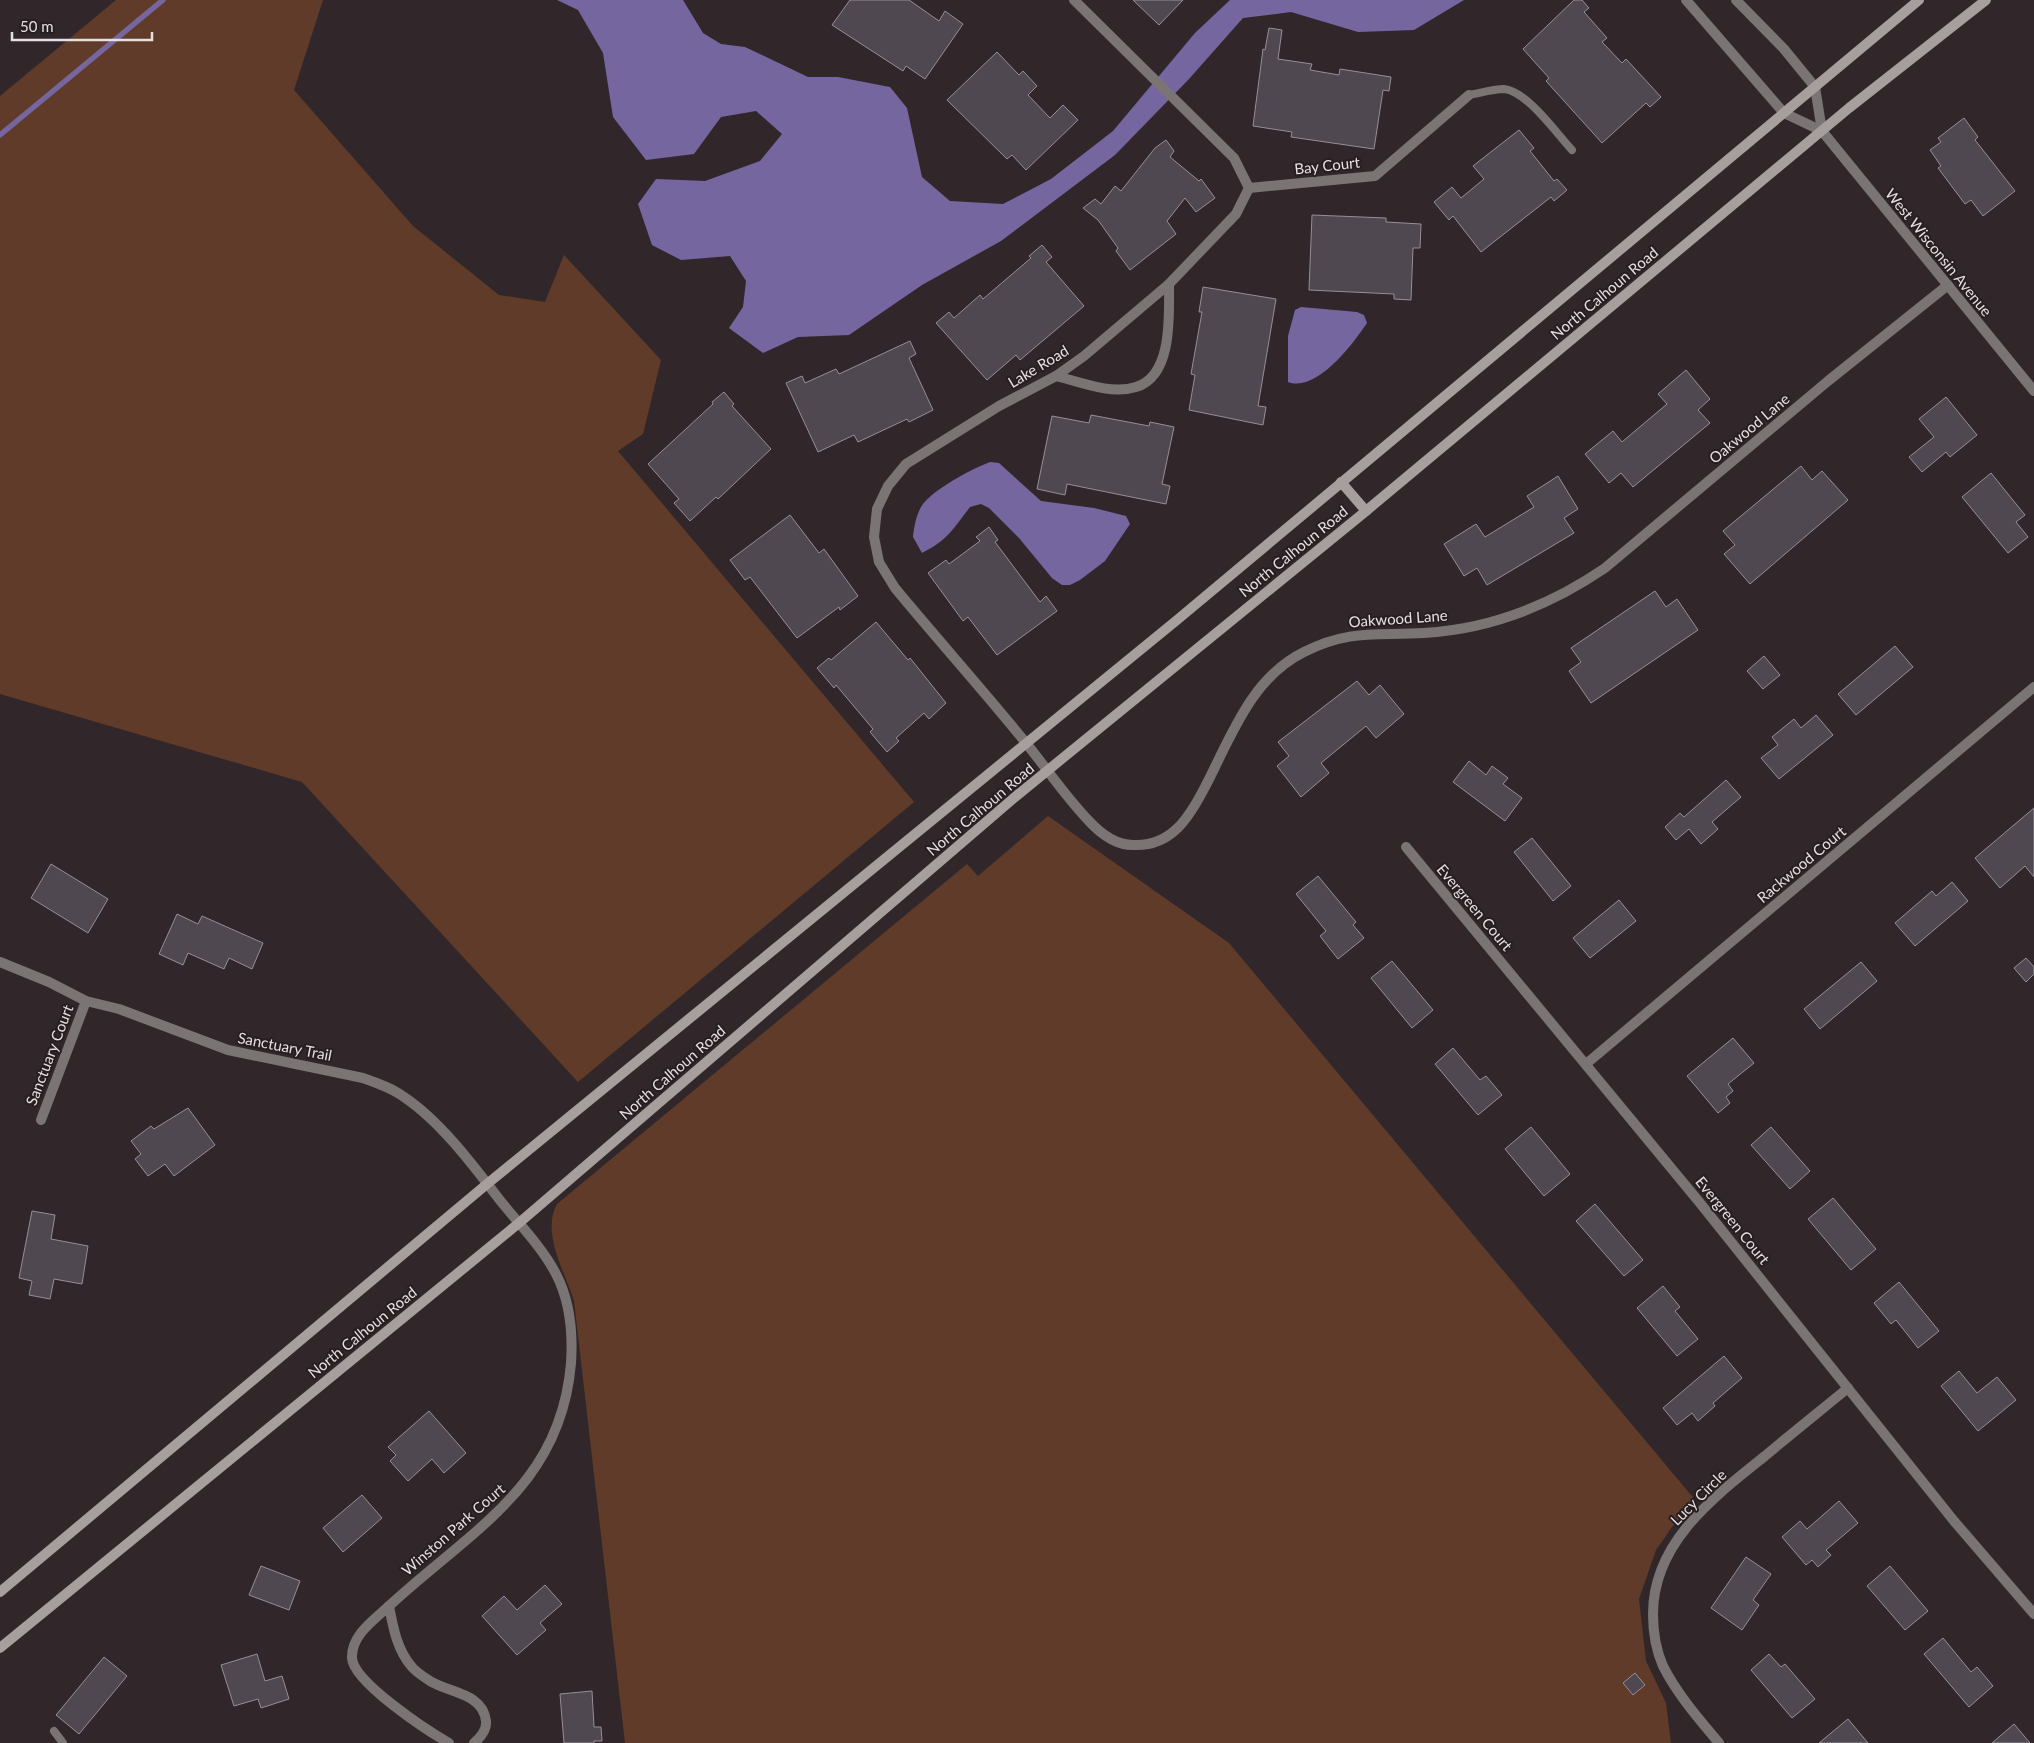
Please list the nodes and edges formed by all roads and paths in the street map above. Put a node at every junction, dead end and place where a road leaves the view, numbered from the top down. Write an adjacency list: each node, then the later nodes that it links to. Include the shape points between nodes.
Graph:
1 (1074, 0): 11 (street, via 1234,158)
2 (1686, 0): 8 (street, West Wisconsin Avenue)
3 (1736, 0): 6 (street, via 1784,49)
4 (1919, 0): 6 (main road, North Calhoun Road)
5 (1986, 0): 9 (main road, North Calhoun Road)
6 (1815, 87): 8 (main road, North Calhoun Road); 9 (street)
7 (1469, 95): 10 (lane, via 1504,89 1512,91 1529,103); 11 (street, Bay Court, via 1374,176)
8 (1784, 113): 9 (street, West Wisconsin Avenue); 16 (main road, North Calhoun Road)
9 (1822, 131): 13 (street, West Wisconsin Avenue); 17 (main road, North Calhoun Road)
10 (1572, 150)
11 (1249, 188): 12 (street, Lake Road, via 1236,214)
12 (1169, 284): 14 (street, Lake Road); 14 (street, via 1167,345 1160,364 1148,380 1136,387 1119,389)
13 (1948, 285): 15 (street, West Wisconsin Avenue); 20 (street, Oakwood Lane, via 1605,568 1580,585 1524,612 1500,619 1424,633 1355,634 1328,641 1287,662 1262,684 1248,703 1192,812 1163,840 1132,846 1107,837 1089,821)
14 (1056, 376): 19 (street, Lake Road, via 999,406 906,464 888,486 877,509 874,537 879,562 895,588)
15 (2034, 392)
16 (1340, 482): 17 (main road); 19 (main road, North Calhoun Road, via 1177,620)
17 (1366, 510): 20 (main road, North Calhoun Road)
18 (2034, 687): 24 (street, Rackwood Court)
19 (1025, 742): 20 (street, Lake Road); 26 (main road, North Calhoun Road)
20 (1048, 772): 27 (main road, North Calhoun Road)
21 (1406, 847): 24 (street, Evergreen Court)
22 (0, 962): 23 (street, Sanctuary Trail)
23 (86, 1001): 25 (street, Sanctuary Court); 26 (street, Sanctuary Trail, via 228,1050 332,1071 384,1086 422,1111)
24 (1586, 1064): 28 (street, Evergreen Court)
25 (40, 1120)
26 (487, 1184): 27 (street, Sanctuary Trail); 29 (main road, North Calhoun Road)
27 (518, 1223): 30 (street, Winston Park Court, via 556,1273 571,1323 570,1374 556,1429 535,1472 512,1499); 32 (main road, North Calhoun Road)
28 (1848, 1388): 31 (street, Evergreen Court, via 1948,1514); 37 (street, Lucy Circle, via 1716,1495 1684,1530 1668,1553 1658,1577 1653,1599 1653,1624 1663,1666)
29 (0, 1592)
30 (389, 1606): 35 (street, Winston Park Court, via 368,1624 356,1640 352,1658 355,1669 376,1691); 36 (street, via 395,1634 412,1667 430,1682 473,1699 484,1710 484,1730)
31 (2034, 1614)
32 (0, 1648)
33 (54, 1731): 34 (lane)
34 (63, 1743)
35 (449, 1743)
36 (474, 1743)
37 (1719, 1743)

